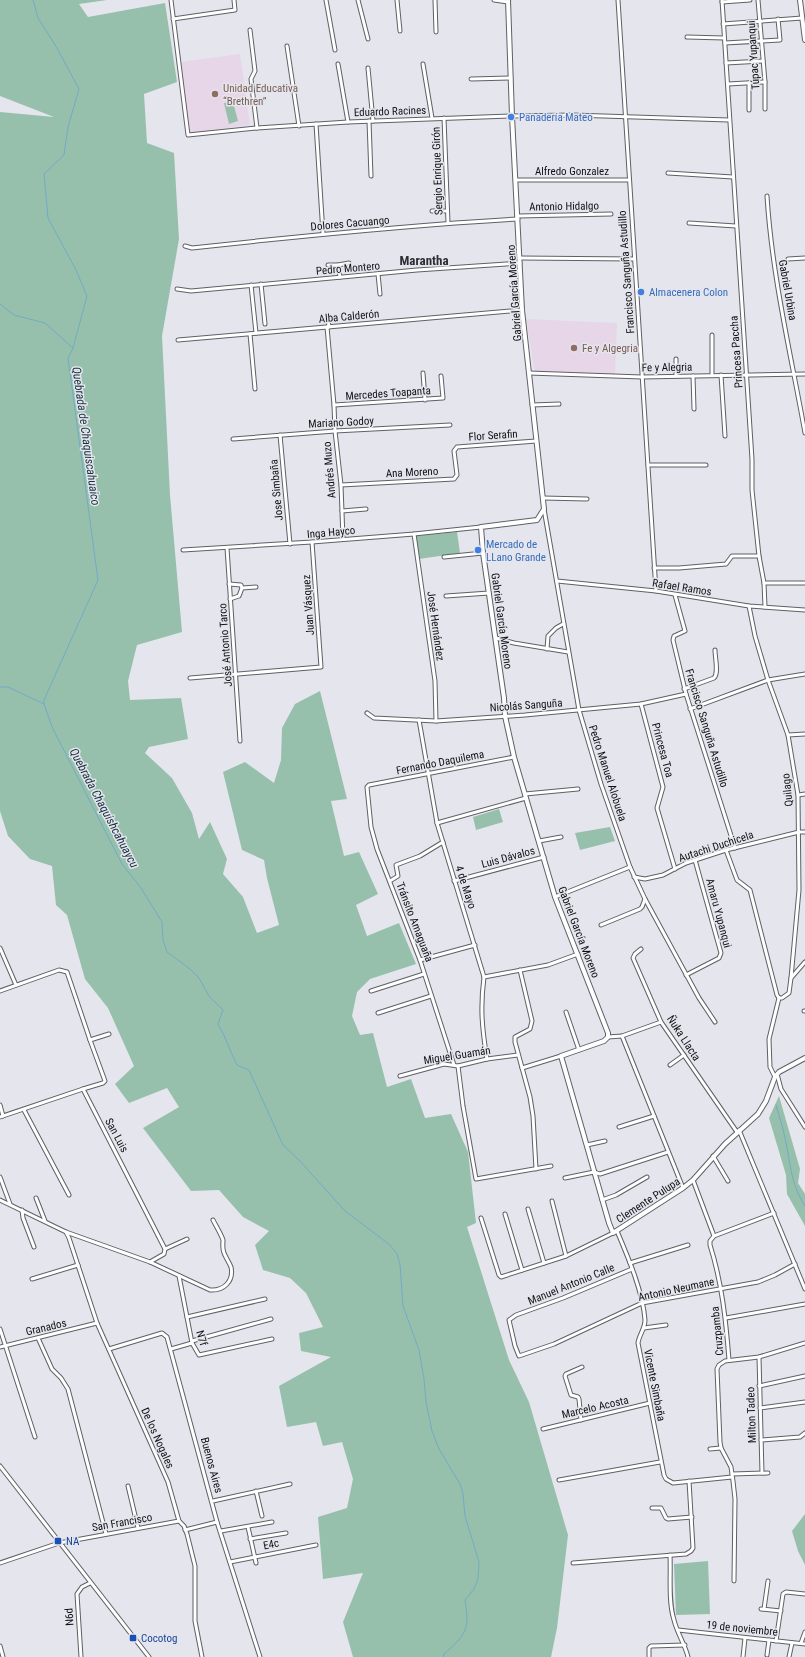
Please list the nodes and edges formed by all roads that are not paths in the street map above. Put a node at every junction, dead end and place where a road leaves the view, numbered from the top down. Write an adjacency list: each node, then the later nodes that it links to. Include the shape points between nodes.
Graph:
1 (171, 0): 15 (street, Eduardo Racines)
2 (234, 0): 15 (street, via 235,10)
3 (326, 0): 29 (street)
4 (358, 0): 24 (street)
5 (397, 0): 20 (street)
6 (435, 0): 21 (street)
7 (494, 0): 12 (street)
8 (618, 0): 43 (street, Francisco Sanguña Astudillo)
9 (750, 0): 13 (street)
10 (758, 0): 17 (street, Túpac Yupanqui)
11 (800, 0): 14 (street)
12 (508, 1): 35 (street, Gabriel García Moreno)
13 (722, 1): 18 (street, Princesa Paccha)
14 (802, 18): 16 (street); 25 (street)
15 (173, 19): 51 (street, Eduardo Racines, via 188,135)
16 (778, 19): 17 (street); 26 (street, via 780,40)
17 (760, 21): 18 (street); 26 (street, Túpac Yupanqui)
18 (723, 24): 23 (street, Princesa Paccha)
19 (250, 30): 51 (street, via 255,71 252,79)
20 (400, 31)
21 (436, 32)
22 (687, 37): 23 (street)
23 (724, 38): 27 (street, Princesa Paccha)
24 (368, 39)
25 (805, 40)
26 (762, 41): 27 (street); 30 (street, Túpac Yupanqui)
27 (725, 43): 31 (street, Princesa Paccha)
28 (287, 46): 50 (street)
29 (334, 50)
30 (763, 61): 31 (street); 37 (street, Túpac Yupanqui)
31 (726, 63): 39 (street, Princesa Paccha)
32 (338, 64): 48 (street)
33 (423, 64): 44 (street)
34 (368, 68): 47 (street)
35 (511, 78): 36 (street); 42 (street, Gabriel García Moreno)
36 (471, 79)
37 (765, 82): 38 (street); 40 (street, Túpac Yupanqui)
38 (749, 83): 39 (street); 41 (street)
39 (728, 84): 46 (street, Princesa Paccha)
40 (765, 109)
41 (749, 110)
42 (512, 116): 43 (street, Eduardo Racines); 45 (street, Eduardo Racines); 55 (street, Gabriel García Moreno)
43 (626, 117): 46 (street, Eduardo Racines); 56 (street, Francisco Sanguña Astudillo)
44 (432, 118): 45 (street, Eduardo Racines); 47 (street, Eduardo Racines)
45 (444, 118): 59 (street, Sergio Enrique Girón)
46 (729, 120): 54 (street, Princesa Paccha)
47 (371, 121): 48 (street, Eduardo Racines); 53 (street)
48 (348, 122): 49 (street, Eduardo Racines)
49 (316, 124): 50 (street, Eduardo Racines); 65 (street)
50 (298, 126): 51 (street, Eduardo Racines)
51 (257, 128)
52 (668, 173): 54 (street)
53 (371, 176)
54 (733, 177): 64 (street, Princesa Paccha)
55 (516, 180): 56 (street, Alfredo Gonzalez); 61 (street, Gabriel García Moreno)
56 (629, 180): 68 (street, Francisco Sanguña Astudillo)
57 (767, 196): 92 (street, Gabriel Urbina, via 774,266)
58 (432, 211): 59 (street)
59 (447, 211): 62 (street, Sergio Enrique Girón)
60 (611, 214): 61 (street, Antonio Hidalgo)
61 (518, 218): 62 (street, Dolores Cacuango); 70 (street, Gabriel García Moreno)
62 (448, 223): 65 (street, Dolores Cacuango)
63 (688, 224): 64 (street)
64 (736, 226): 91 (street, Princesa Paccha)
65 (323, 234): 66 (street, Dolores Cacuango, via 192,248)
66 (184, 246)
67 (805, 258): 69 (street)
68 (634, 259): 70 (street, Pedro Montero); 99 (street, Francisco Sanguña Astudillo)
69 (788, 259)
70 (520, 261): 74 (street, Pedro Montero); 80 (street, Gabriel García Moreno)
71 (349, 263): 72 (street)
72 (338, 264): 73 (street); 75 (street)
73 (328, 265)
74 (378, 274): 75 (street, Pedro Montero); 79 (street)
75 (340, 277): 76 (street, Pedro Montero)
76 (261, 284): 77 (street, Pedro Montero); 82 (street)
77 (251, 285): 78 (street, Pedro Montero, via 191,291); 84 (street)
78 (177, 289)
79 (380, 294)
80 (522, 310): 83 (street, Alba Calderón); 90 (street, Gabriel García Moreno)
81 (328, 319): 83 (street, Andrés Muzo)
82 (265, 324)
83 (328, 327): 84 (street, Alba Calderón); 104 (street, Andrés Muzo)
84 (256, 333): 85 (street, Alba Calderón)
85 (250, 334): 87 (street, Alba Calderón); 100 (street)
86 (712, 335): 94 (street)
87 (178, 340)
88 (676, 359): 97 (street)
89 (423, 373): 101 (street)
90 (529, 373): 99 (street, Fe y Alegria); 103 (street, Gabriel García Moreno)
91 (746, 374): 92 (street, Fe y Alegria); 95 (street, Fe y Alegria); 130 (street, Princesa Paccha, via 752,490)
92 (795, 374): 93 (street, Fe y Alegria); 108 (street, Gabriel Urbina)
93 (805, 374)
94 (712, 375): 95 (street, Fe y Alegria); 98 (street, Fe y Alegria)
95 (721, 375): 110 (street)
96 (441, 376): 101 (street, Mercedes Toapanta, via 443,398)
97 (676, 376): 98 (street, Fe y Alegria); 99 (street, Fe y Alegria)
98 (692, 376): 105 (street)
99 (642, 377): 114 (street, Francisco Sanguña Astudillo)
100 (255, 389)
101 (425, 400): 104 (street, Mercedes Toapanta)
102 (559, 404): 103 (street)
103 (532, 405): 112 (street, Gabriel García Moreno)
104 (334, 406): 107 (street, Andrés Muzo)
105 (694, 409)
106 (450, 425): 107 (street, Mariano Godoy)
107 (335, 431): 109 (street, Mariano Godoy); 116 (street, Andrés Muzo)
108 (805, 433)
109 (280, 435): 111 (street, Mariano Godoy); 126 (street, Jose Simbaña)
110 (725, 436)
111 (233, 439)
112 (536, 441): 113 (street, Flor Serafin, via 457,447); 117 (street, Gabriel García Moreno)
113 (454, 451): 116 (street, Ana Moreno, via 457,475 454,479)
114 (648, 465): 115 (street); 132 (street, Francisco Sanguña Astudillo)
115 (706, 465)
116 (341, 485): 121 (street, Andrés Muzo)
117 (543, 498): 118 (street); 120 (street, Gabriel García Moreno)
118 (586, 499)
119 (366, 509): 121 (street)
120 (544, 509): 122 (street, via 537,520); 133 (street, Pedro Manuel Alobuela)
121 (342, 511): 124 (street, Andrés Muzo)
122 (481, 527): 123 (street, Inga Hayco); 129 (street, Gabriel García Moreno)
123 (414, 534): 124 (street, Inga Hayco); 164 (street, José Hernández, via 435,681)
124 (343, 539): 125 (street, Inga Hayco)
125 (312, 542): 126 (street, Inga Hayco); 152 (street, Juan Vásquez, via 321,667)
126 (290, 544): 127 (street, Inga Hayco)
127 (227, 548): 128 (street, Inga Hayco); 136 (street, José Antonio Tarco)
128 (183, 550)
129 (483, 553): 131 (street); 140 (street, Gabriel García Moreno)
130 (759, 556): 132 (street, via 732,556 726,564); 134 (street, Princesa Paccha)
131 (444, 557)
132 (654, 568): 139 (street, Francisco Sanguña Astudillo)
133 (557, 581): 139 (street, Rafael Ramos); 147 (street, Pedro Manuel Alobuela)
134 (764, 583): 135 (street); 145 (street, Princesa Paccha)
135 (805, 583)
136 (229, 584): 138 (street, via 241,585); 143 (street, José Antonio Tarco)
137 (256, 587): 138 (street)
138 (242, 588): 143 (street, via 238,596)
139 (656, 591): 141 (street, Rafael Ramos)
140 (489, 593): 142 (street); 148 (street, Gabriel García Moreno)
141 (675, 595): 144 (street, Rafael Ramos); 156 (street, Francisco Sanguña Astudillo, via 685,629 674,636 673,640)
142 (446, 596)
143 (230, 599): 152 (street, José Antonio Tarco)
144 (749, 606): 145 (street, Rafael Ramos); 155 (street, Quilago)
145 (765, 607): 146 (street, Rafael Ramos)
146 (805, 610)
147 (563, 624): 149 (street, via 548,636); 151 (street, Pedro Manuel Alobuela)
148 (496, 638): 149 (street); 162 (street, Gabriel García Moreno)
149 (548, 649): 151 (street)
150 (715, 650): 156 (street, via 717,675)
151 (568, 652): 160 (street, Pedro Manuel Alobuela)
152 (236, 673): 154 (street); 167 (street, José Antonio Tarco)
153 (805, 674): 155 (street)
154 (190, 678)
155 (768, 680): 159 (street); 166 (street, Quilago)
156 (684, 689): 157 (street, Francisco Sanguña Astudillo)
157 (686, 694): 158 (street, Nicolás Sanguña); 159 (street, Francisco Sanguña Astudillo)
158 (641, 704): 160 (street, Nicolás Sanguña); 186 (street, Princesa Toa, via 663,787 657,808)
159 (690, 709): 181 (street, Francisco Sanguña Astudillo)
160 (579, 710): 162 (street, Nicolás Sanguña); 185 (street, Pedro Manuel Alobuela, via 600,784)
161 (367, 714): 163 (street, Nicolás Sanguña, via 374,718)
162 (505, 716): 164 (street, Nicolás Sanguña); 168 (street, Gabriel García Moreno)
163 (419, 720): 164 (street, Nicolás Sanguña); 169 (street, 4 de Mayo)
164 (436, 721)
165 (805, 734): 166 (street)
166 (788, 735): 173 (street, Quilago)
167 (240, 741)
168 (514, 758): 169 (street, Fernando Daquilema); 174 (street, Gabriel García Moreno)
169 (429, 774): 170 (street, Fernando Daquilema); 175 (street, 4 de Mayo)
170 (369, 785): 188 (street, Tránsito Amaguaña, via 367,787 371,827)
171 (578, 789): 174 (street)
172 (805, 794): 173 (street)
173 (798, 795): 176 (street, Quilago)
174 (526, 796): 175 (street); 179 (street, Gabriel García Moreno)
175 (437, 823): 180 (street, 4 de Mayo)
176 (799, 832): 177 (street, Autachi Duchicela); 181 (street, Autachi Duchicela); 203 (street, Quilago, via 800,890)
177 (805, 832)
178 (561, 837): 179 (street)
179 (539, 841): 183 (street, Gabriel García Moreno)
180 (443, 842): 188 (street, via 420,856 396,865 398,876); 189 (street, 4 de Mayo)
181 (735, 848): 182 (street, Autachi Duchicela)
182 (726, 850): 184 (street, Autachi Duchicela); 208 (street, via 737,880 750,890)
183 (544, 857): 189 (street, Luis Dávalos); 190 (street, Gabriel García Moreno)
184 (695, 860): 186 (street, Autachi Duchicela); 201 (street, Amaru Yupanqui, via 722,953 719,958)
185 (630, 867): 187 (street, Pedro Manuel Alobuela); 190 (street)
186 (675, 869): 187 (street, Autachi Duchicela, via 645,879)
187 (634, 877): 191 (street, Pedro Manuel Alobuela)
188 (390, 881): 197 (street, Tránsito Amaguaña)
189 (454, 881): 193 (street, 4 de Mayo)
190 (555, 897): 196 (street, Gabriel García Moreno)
191 (645, 899): 192 (street, via 640,909); 201 (street, Pedro Manuel Alobuela)
192 (601, 925)
193 (475, 945): 197 (street); 202 (street, 4 de Mayo)
194 (0, 948): 204 (street)
195 (642, 949): 211 (street, Ñuka Llacta, via 633,958)
196 (578, 954): 199 (street, via 548,965); 215 (street, Gabriel García Moreno)
197 (420, 960): 200 (street, Tránsito Amaguaña)
198 (805, 962): 203 (street)
199 (520, 970): 202 (street); 218 (street, via 532,1021 530,1029 515,1037)
200 (424, 974): 206 (street); 207 (street, Tránsito Amaguaña)
201 (686, 975): 212 (street, Pedro Manuel Alobuela)
202 (484, 977): 222 (street, 4 de Mayo, via 481,1018)
203 (791, 978): 208 (street, via 789,993)
204 (16, 985): 205 (street); 216 (street, via 65,970)
205 (0, 991)
206 (371, 991)
207 (431, 996): 210 (street); 224 (street, Tránsito Amaguaña)
208 (779, 998): 226 (street, via 769,1039 770,1067)
209 (566, 1012): 217 (street)
210 (378, 1013)
211 (661, 1022): 214 (street); 219 (street, Ñuka Llacta)
212 (715, 1022)
213 (109, 1034): 216 (street)
214 (622, 1036): 215 (street); 231 (street)
215 (608, 1037): 217 (street, via 604,1041)
216 (90, 1040): 228 (street, via 105,1081)
217 (579, 1050): 220 (street)
218 (518, 1055): 222 (street, Miguel Guamán); 225 (street)
219 (684, 1055): 223 (street); 235 (street, Ñuka Llacta)
220 (561, 1056): 225 (street); 237 (street)
221 (805, 1058): 226 (street)
222 (487, 1059): 224 (street, Miguel Guamán)
223 (670, 1065)
224 (456, 1066): 227 (street, Miguel Guamán, via 444,1064); 241 (street, Tránsito Amaguaña, via 476,1180)
225 (522, 1068): 241 (street, via 533,1116)
226 (776, 1075): 234 (street, via 781,1089); 235 (street, Clemente Pulupa, via 762,1109)
227 (400, 1076)
228 (83, 1089): 230 (street); 268 (street, San Luis)
229 (0, 1105): 232 (street)
230 (24, 1110): 232 (street); 249 (street)
231 (654, 1116): 233 (street); 238 (street)
232 (2, 1117)
233 (619, 1127)
234 (805, 1127)
235 (738, 1131): 239 (street, Clemente Pulupa); 257 (street, Ñuka Llacta)
236 (604, 1140): 237 (street)
237 (587, 1145): 242 (street)
238 (668, 1152): 242 (street, via 600,1174); 248 (street)
239 (713, 1156): 246 (street, Clemente Pulupa); 247 (street)
240 (552, 1166): 241 (street)
241 (536, 1169)
242 (594, 1172): 245 (street); 252 (street)
243 (0, 1177): 254 (street)
244 (647, 1177): 252 (street)
245 (565, 1178)
246 (693, 1180): 248 (street, Clemente Pulupa); 264 (street, Cruzpamba)
247 (728, 1181)
248 (683, 1188): 263 (street, Clemente Pulupa)
249 (69, 1195)
250 (36, 1198): 261 (street)
251 (0, 1200): 254 (street)
252 (602, 1200): 263 (street)
253 (552, 1202): 269 (street)
254 (10, 1204): 256 (street)
255 (528, 1209): 271 (street)
256 (22, 1210): 261 (street); 267 (street)
257 (774, 1213): 264 (street); 273 (street, Ñuka Llacta)
258 (505, 1214): 276 (street)
259 (481, 1218): 276 (street, Clemente Pulupa, via 499,1275 501,1277)
260 (213, 1220): 277 (street, via 231,1268 231,1279 222,1288 210,1290)
261 (45, 1221): 262 (street)
262 (66, 1232): 270 (street); 274 (street, De los Nogales)
263 (615, 1232): 269 (street, Clemente Pulupa); 272 (street, Vicente Simbaña)
264 (714, 1236): 279 (street, Cruzpamba, via 710,1245)
265 (187, 1239): 268 (street)
266 (688, 1245): 272 (street)
267 (34, 1247)
268 (165, 1249): 270 (street, via 164,1254)
269 (566, 1256): 271 (street, Clemente Pulupa)
270 (150, 1262): 277 (street)
271 (544, 1263): 276 (street, Clemente Pulupa)
272 (630, 1263): 275 (street, Vicente Simbaña)
273 (795, 1264): 279 (street, Antonio Neumane, via 758,1282); 280 (street, Ñuka Llacta)
274 (78, 1265): 278 (street); 287 (street, De los Nogales)
275 (632, 1269): 282 (street, Vicente Simbaña); 299 (street, Manuel Antonio Calle, via 516,1315 508,1322)
276 (522, 1270)
277 (179, 1276): 284 (street, N7f)
278 (32, 1279)
279 (721, 1288): 282 (street, Antonio Neumane); 285 (street, Cruzpamba)
280 (805, 1289)
281 (264, 1299): 284 (street)
282 (642, 1304): 289 (street, Vicente Simbaña); 299 (street, Antonio Neumane, via 554,1344)
283 (805, 1304): 285 (street)
284 (187, 1317): 293 (street, N7f)
285 (726, 1318): 301 (street, Cruzpamba)
286 (271, 1319): 293 (street)
287 (97, 1324): 291 (street, Granados); 297 (street, De los Nogales)
288 (666, 1325): 289 (street)
289 (644, 1328): 306 (street, Vicente Simbaña, via 638,1344)
290 (0, 1329): 295 (street)
291 (38, 1338): 295 (street, Granados); 337 (street, via 52,1369 68,1389)
292 (272, 1339): 293 (street, N7f, via 202,1356 198,1355)
293 (192, 1342): 298 (street)
294 (805, 1343): 300 (street)
295 (6, 1345): 296 (street, Granados); 311 (street)
296 (0, 1347)
297 (109, 1349): 298 (street, Buenos Aires, via 162,1334 167,1337); 329 (street, De los Nogales, via 168,1482)
298 (171, 1349): 325 (street, Buenos Aires)
299 (519, 1356)
300 (759, 1357): 301 (street); 304 (street, Milton Tadeo)
301 (730, 1360): 313 (street, Cruzpamba, via 721,1363 717,1369)
302 (582, 1367): 308 (street, via 565,1376 571,1395 579,1399)
303 (805, 1376): 304 (street)
304 (759, 1386): 307 (street, Milton Tadeo)
305 (805, 1402): 307 (street)
306 (650, 1403): 308 (street, Marcelo Acosta); 315 (street, Vicente Simbaña)
307 (760, 1408): 312 (street, Milton Tadeo)
308 (581, 1420): 309 (street, Marcelo Acosta)
309 (543, 1428)
310 (804, 1435): 312 (street)
311 (36, 1437)
312 (761, 1440): 317 (street, Milton Tadeo)
313 (721, 1448): 314 (street); 319 (street, Cruzpamba, via 731,1467)
314 (710, 1449)
315 (660, 1462): 320 (street); 321 (street, Vicente Simbaña, via 668,1481)
316 (0, 1466): 339 (street)
317 (762, 1473): 318 (street, Vicente Simbaña); 319 (street, Vicente Simbaña)
318 (768, 1473)
319 (732, 1475): 321 (street, Vicente Simbaña); 348 (street, Cruzpamba, via 735,1499)
320 (559, 1480)
321 (689, 1482): 328 (street)
322 (290, 1484): 324 (street)
323 (128, 1486): 333 (street)
324 (256, 1491): 325 (street); 327 (street)
325 (213, 1500): 330 (street, Buenos Aires)
326 (652, 1508): 328 (street, via 661,1508 668,1519)
327 (262, 1516)
328 (692, 1517): 341 (street, via 692,1550 686,1554)
329 (179, 1521): 333 (street, San Francisco); 334 (street, De los Nogales)
330 (217, 1522): 334 (street); 335 (street, Buenos Aires)
331 (272, 1522): 332 (street)
332 (248, 1527): 335 (street); 338 (street)
333 (138, 1528): 337 (street, San Francisco)
334 (185, 1530): 365 (street, De los Nogales, via 194,1566 196,1628)
335 (221, 1531): 343 (street, Buenos Aires)
336 (286, 1533): 338 (street)
337 (106, 1534): 339 (street, San Francisco)
338 (250, 1539): 342 (street)
339 (59, 1543): 344 (street, San Francisco); 349 (street)
340 (316, 1544): 342 (street, E4c)
341 (670, 1555): 346 (street); 352 (street, via 672,1608)
342 (254, 1557): 343 (street, E4c); 345 (street)
343 (230, 1562): 366 (street, Buenos Aires)
344 (0, 1563)
345 (256, 1563)
346 (572, 1563)
347 (768, 1580): 351 (street, via 763,1609)
348 (734, 1581)
349 (90, 1583): 363 (street, N6d, via 82,1587 77,1594); 364 (street)
350 (805, 1594): 351 (street, via 786,1592)
351 (780, 1611): 356 (street)
352 (678, 1630): 354 (street, 19 de noviembre); 359 (street)
353 (805, 1634): 358 (street)
354 (745, 1638): 355 (street, 19 de noviembre); 369 (street)
355 (769, 1640): 356 (street, 19 de noviembre); 361 (street)
356 (776, 1641): 357 (street, 19 de noviembre)
357 (792, 1643): 358 (street, 19 de noviembre); 370 (street)
358 (803, 1644)
359 (685, 1645): 367 (street, via 651,1646); 368 (street)
360 (0, 1646): 362 (street)
361 (767, 1655)
362 (3, 1657)
363 (81, 1657)
364 (149, 1657)
365 (202, 1657)
366 (260, 1657)
367 (649, 1657)
368 (688, 1657)
369 (743, 1657)
370 (789, 1657)

